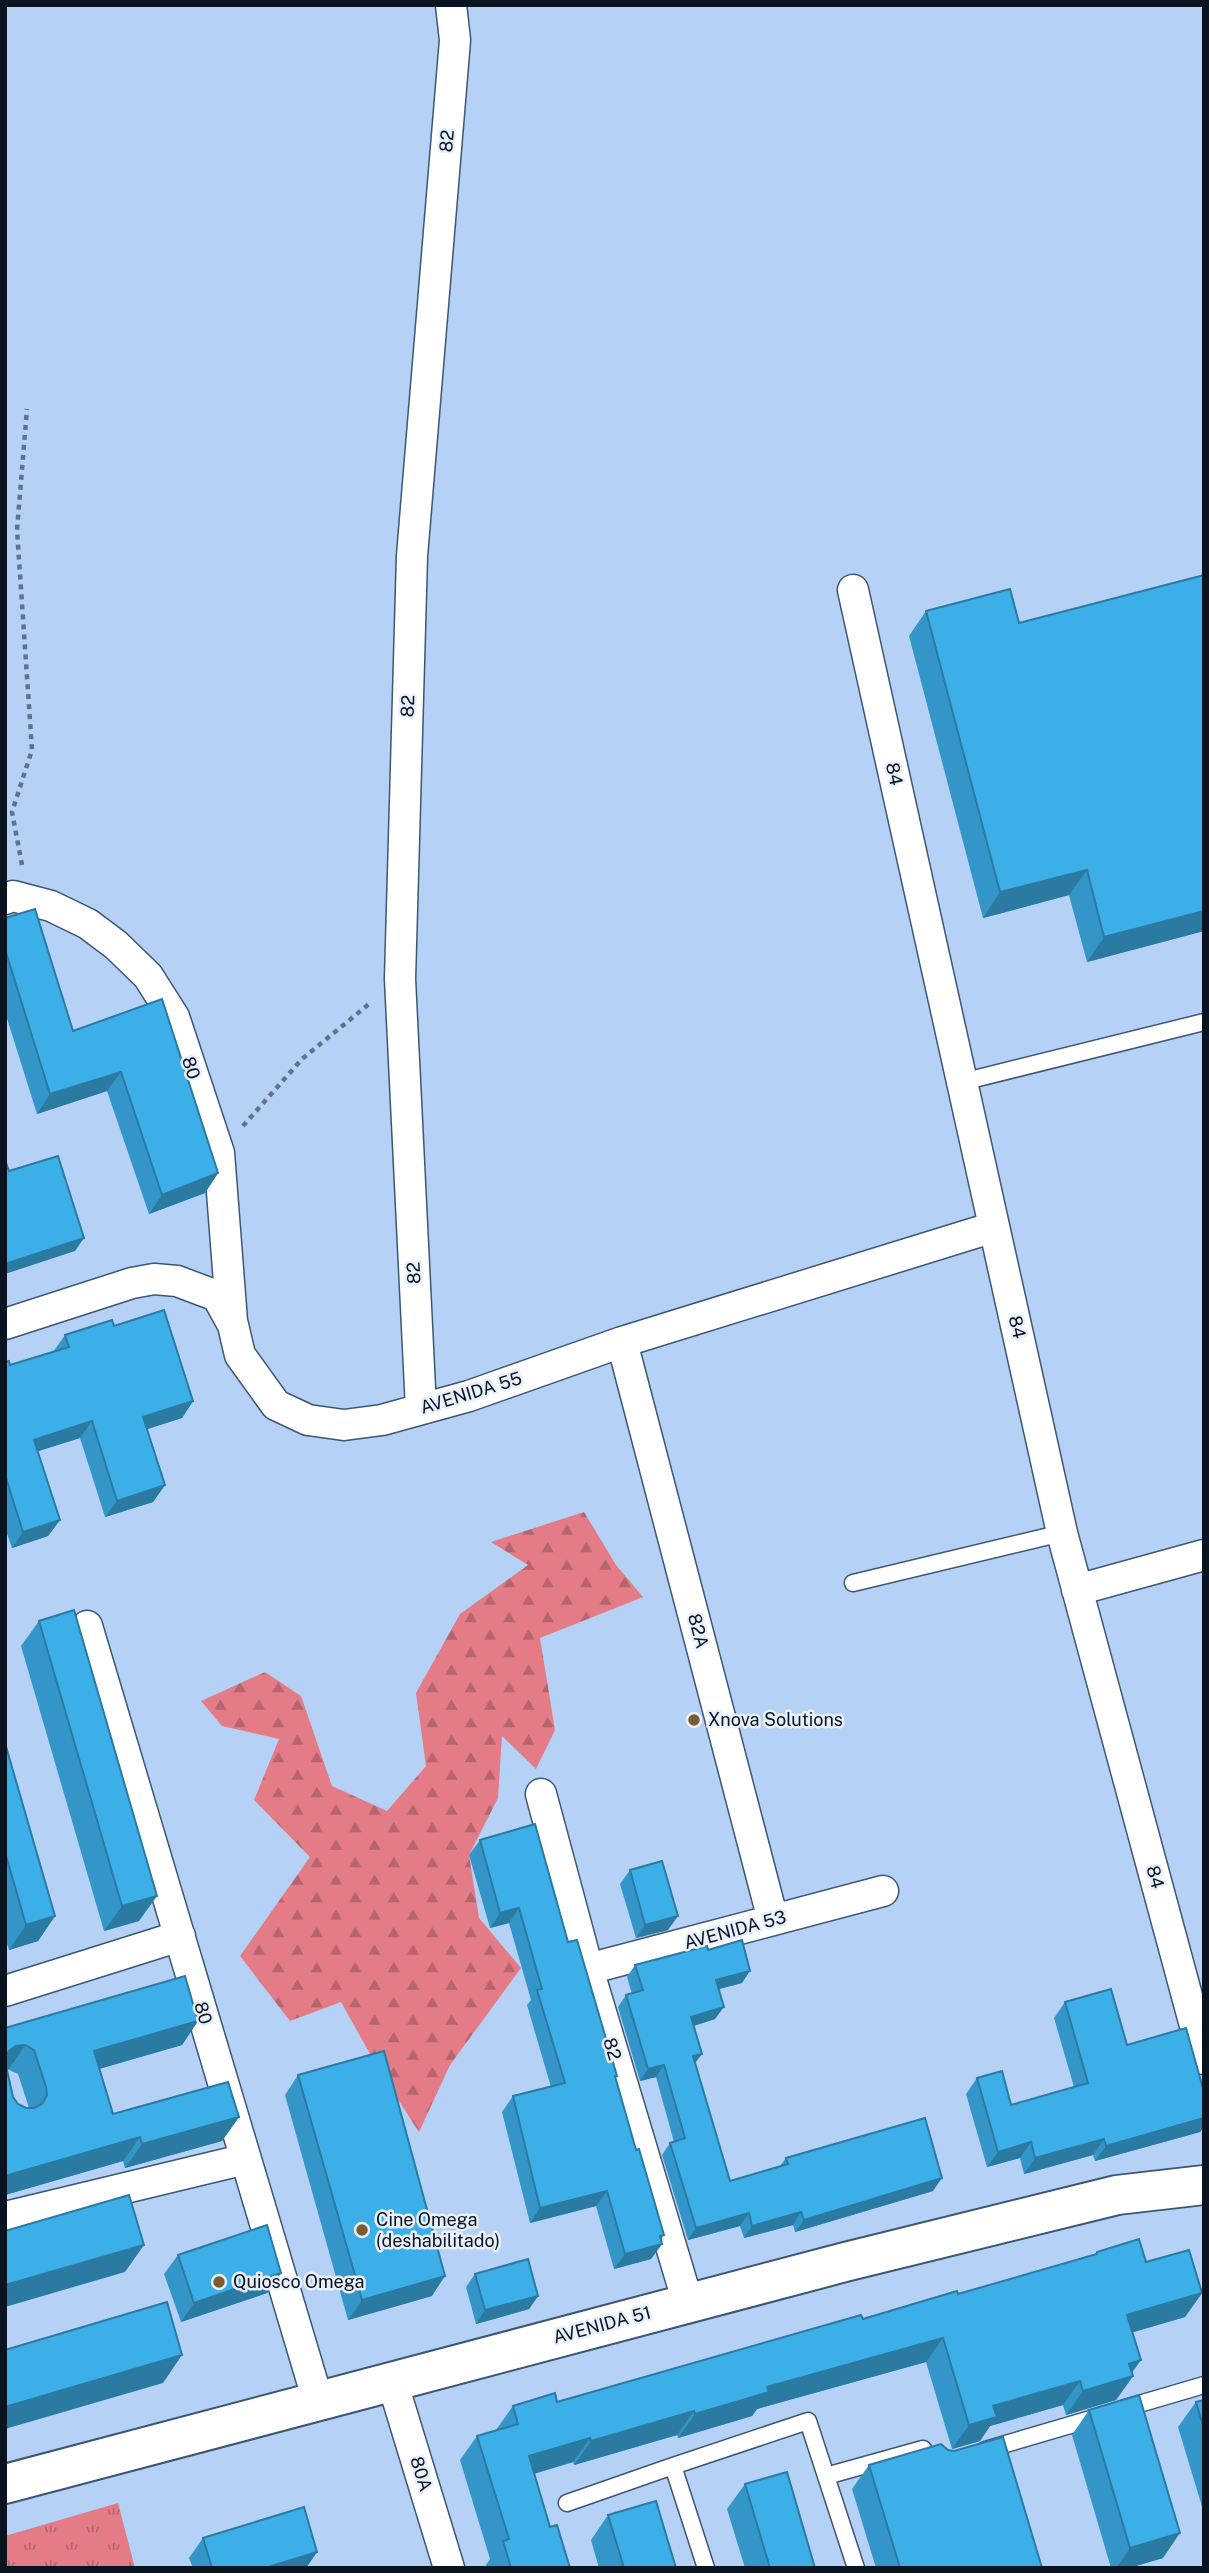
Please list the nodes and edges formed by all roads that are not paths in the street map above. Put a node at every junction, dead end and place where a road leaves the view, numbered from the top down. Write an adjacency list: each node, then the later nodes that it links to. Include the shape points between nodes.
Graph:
1 (451, 5): 10 (street, 82, via 455,40 412,556 400,979)
2 (853, 590): 5 (street, 84)
3 (9, 897): 8 (street, 80, via 51,905 117,944 148,976 174,1017 219,1153)
4 (1204, 1021): 5 (lane)
5 (962, 1082): 6 (street, 84)
6 (994, 1227): 9 (street, AVENIDA 55); 11 (street, 84)
7 (5, 1324): 8 (street, AVENIDA 55, via 154,1279 177,1281 217,1296)
8 (233, 1325): 10 (street, AVENIDA 55, via 240,1356 275,1405 308,1420 344,1425)
9 (622, 1342): 10 (street, AVENIDA 55); 18 (street, 82A)
10 (421, 1409)
11 (1062, 1534): 13 (lane); 14 (street, 84)
12 (1204, 1555): 14 (street)
13 (853, 1583)
14 (1077, 1590): 22 (street, 84)
15 (87, 1626): 19 (street, 80)
16 (541, 1794): 20 (street, 82)
17 (883, 1891): 18 (street, AVENIDA 53)
18 (773, 1920): 20 (street, AVENIDA 53)
19 (180, 1936): 21 (street); 23 (street, 80)
20 (588, 1969): 26 (street, 82)
21 (5, 1991)
22 (1204, 2059)
23 (246, 2159): 25 (street); 29 (street, 80)
24 (1204, 2185): 26 (main road, AVENIDA 51, via 1117,2196)
25 (5, 2217)
26 (688, 2303): 27 (main road, AVENIDA 51)
27 (392, 2381): 29 (main road, AVENIDA 51); 36 (street, 80A)
28 (1204, 2385): 30 (lane)
29 (318, 2401): 34 (main road, AVENIDA 51)
30 (973, 2454)
31 (948, 2461): 33 (lane, via 935,2465 923,2449)
32 (673, 2466): 33 (lane, via 808,2421); 35 (lane); 37 (lane)
33 (825, 2476): 38 (lane)
34 (5, 2484)
35 (567, 2503)
36 (449, 2568)
37 (706, 2568)
38 (856, 2568)

